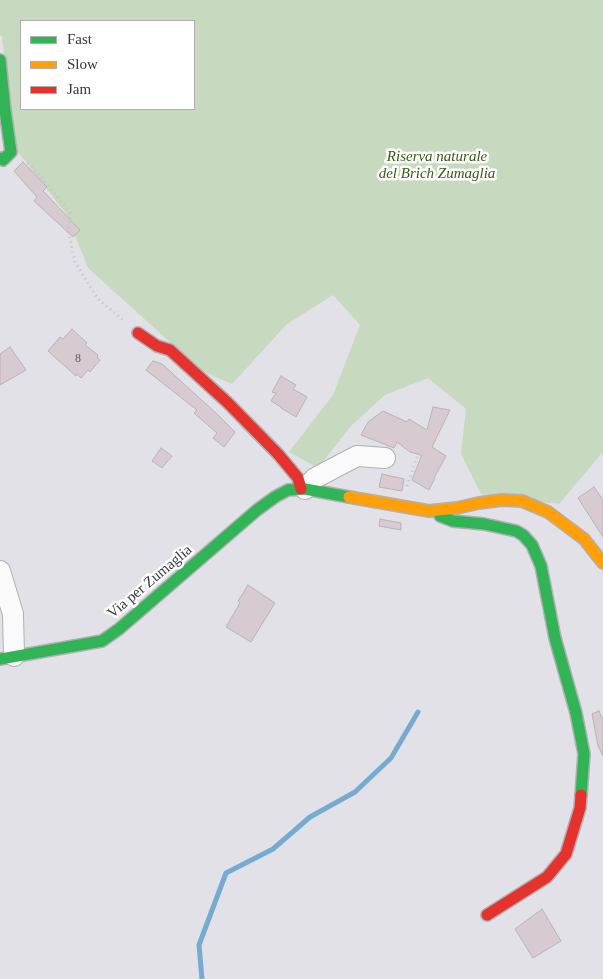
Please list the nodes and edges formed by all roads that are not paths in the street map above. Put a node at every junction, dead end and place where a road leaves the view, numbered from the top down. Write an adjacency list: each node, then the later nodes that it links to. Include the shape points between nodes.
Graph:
1 (0, 60): 2 (street, via 11,152 3,160)
2 (0, 158)
3 (138, 333): 5 (street, via 157,346 170,350 228,403 278,454)
4 (385, 458): 5 (street, via 357,456 315,478)
5 (303, 489): 6 (street, Via per Zumaglia); 9 (street, Via per Zumaglia, via 288,490 257,510 102,641)
6 (427, 511): 7 (street, Via per Zumaglia, via 502,500 522,501 548,512 584,539); 10 (street, via 453,521 516,531 532,545 541,566 584,754 580,808 566,854 547,877)
7 (603, 563)
8 (0, 571): 9 (street, via 13,614)
9 (7, 657)
10 (487, 915)

